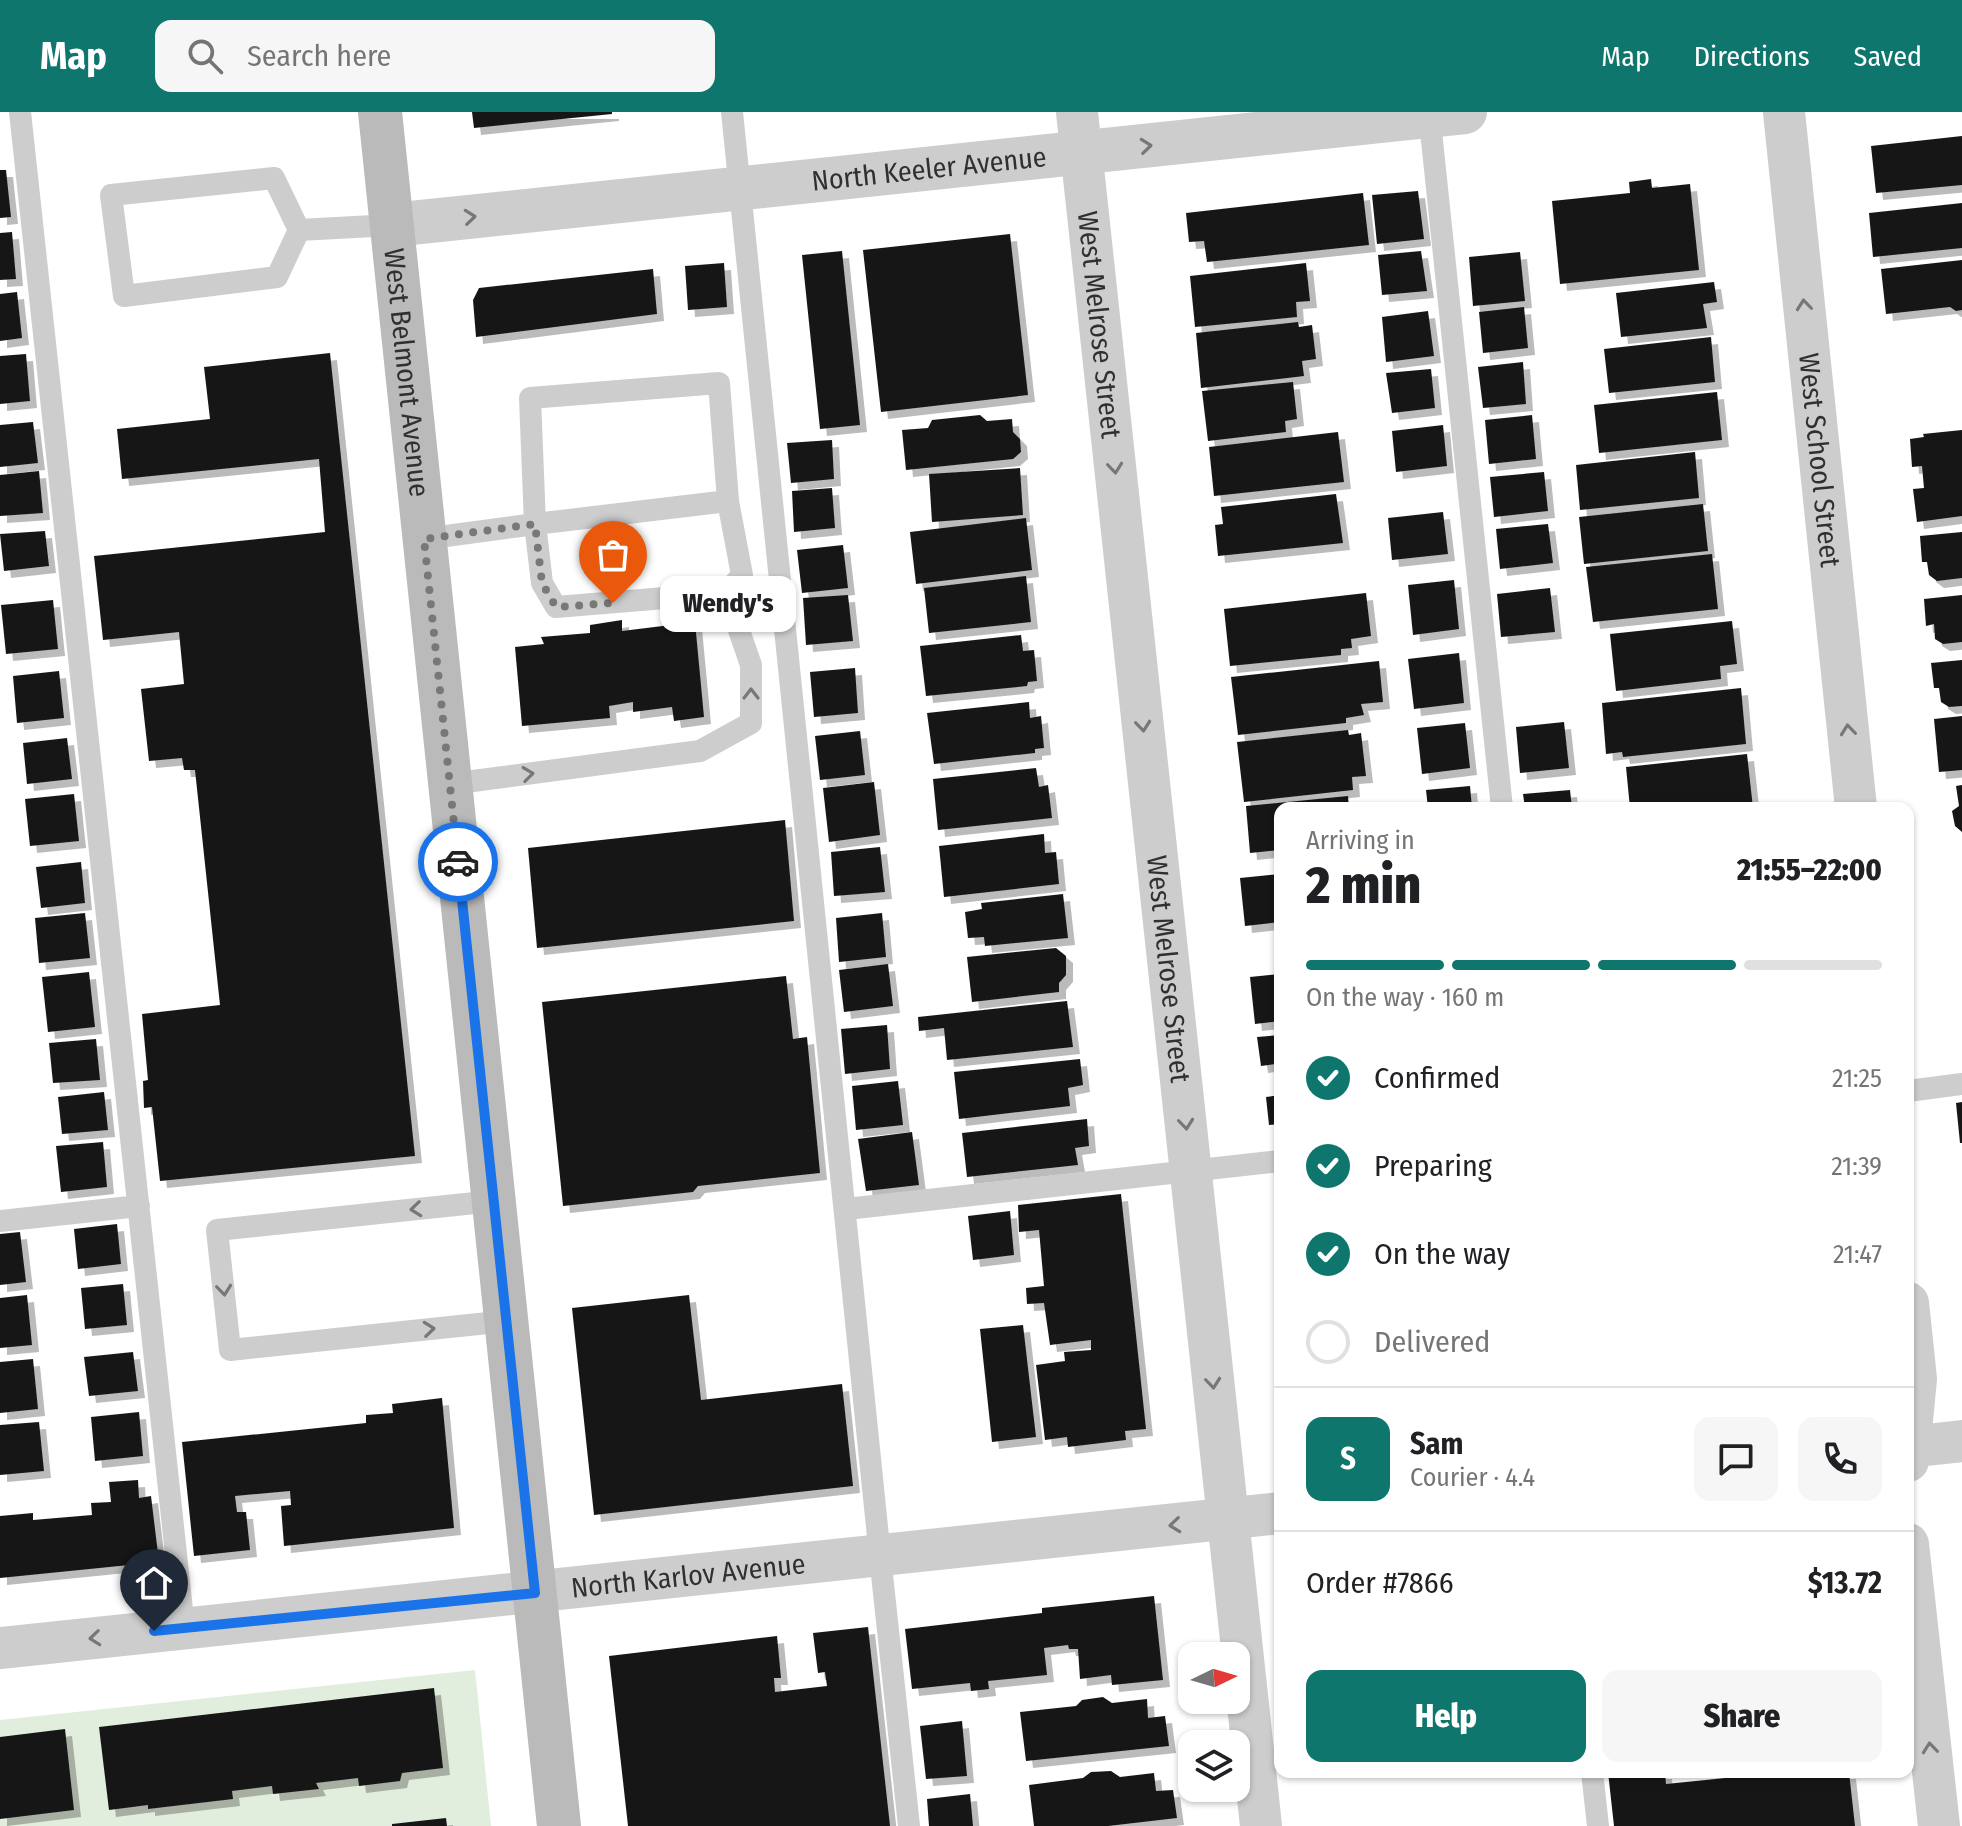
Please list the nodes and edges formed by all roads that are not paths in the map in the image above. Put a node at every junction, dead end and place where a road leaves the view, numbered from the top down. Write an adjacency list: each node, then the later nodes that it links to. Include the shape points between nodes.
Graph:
1 (20, 112): 22 (lane)
2 (380, 112): 8 (main road, West Belmont Avenue)
3 (732, 112): 7 (lane)
4 (1784, 112): 16 (street, West School Street, one-way to 4)
5 (1441, 113): 6 (street, North Keeler Avenue, one-way to 5); 15 (lane)
6 (1079, 132): 7 (street, North Keeler Avenue); 20 (street, West Melrose Street, one-way to 20)
7 (740, 188): 8 (street, North Keeler Avenue, one-way to 7); 23 (lane)
8 (392, 225): 9 (lane); 12 (main road, West Belmont Avenue)
9 (299, 230): 9 (lane, via 277,277 124,296 111,195 274,178)
10 (728, 501): 11 (lane); 11 (lane, via 719,383 530,398); 13 (lane, via 742,575)
11 (535, 524): 12 (lane); 13 (lane, via 542,583 556,607)
12 (424, 539): 14 (main road, West Belmont Avenue)
13 (726, 593): 14 (lane, one-way to 13, via 700,751 751,723 751,665)
14 (450, 784): 21 (main road, West Belmont Avenue)
15 (1501, 802)
16 (1855, 802)
17 (1962, 1084): 18 (lane)
18 (1914, 1090)
19 (1274, 1162): 20 (lane)
20 (1191, 1171): 23 (lane); 31 (street, West Melrose Street, one-way to 31)
21 (494, 1201): 25 (main road, West Belmont Avenue); 25 (lane, one-way to 25, via 217,1230 225,1305 230,1350)
22 (139, 1206): 24 (lane); 35 (lane)
23 (846, 1209): 32 (lane)
24 (0, 1221)
25 (507, 1321): 34 (main road, West Belmont Avenue)
26 (1914, 1360): 27 (street)
27 (1914, 1397)
28 (1962, 1441): 29 (street)
29 (1914, 1450)
30 (1274, 1514): 31 (street, North Karlov Avenue)
31 (1228, 1519): 32 (street, North Karlov Avenue, one-way to 32); 41 (street, West Melrose Street)
32 (880, 1556): 34 (street, North Karlov Avenue); 40 (lane)
33 (1914, 1586): 38 (street, one-way to 33)
34 (535, 1593): 35 (street, North Karlov Avenue); 39 (main road, West Belmont Avenue)
35 (184, 1628): 36 (street, North Karlov Avenue, one-way to 36)
36 (0, 1648)
37 (1593, 1778): 42 (lane)
38 (1945, 1804)
39 (559, 1826)
40 (909, 1826)
41 (1261, 1826)
42 (1598, 1826)

